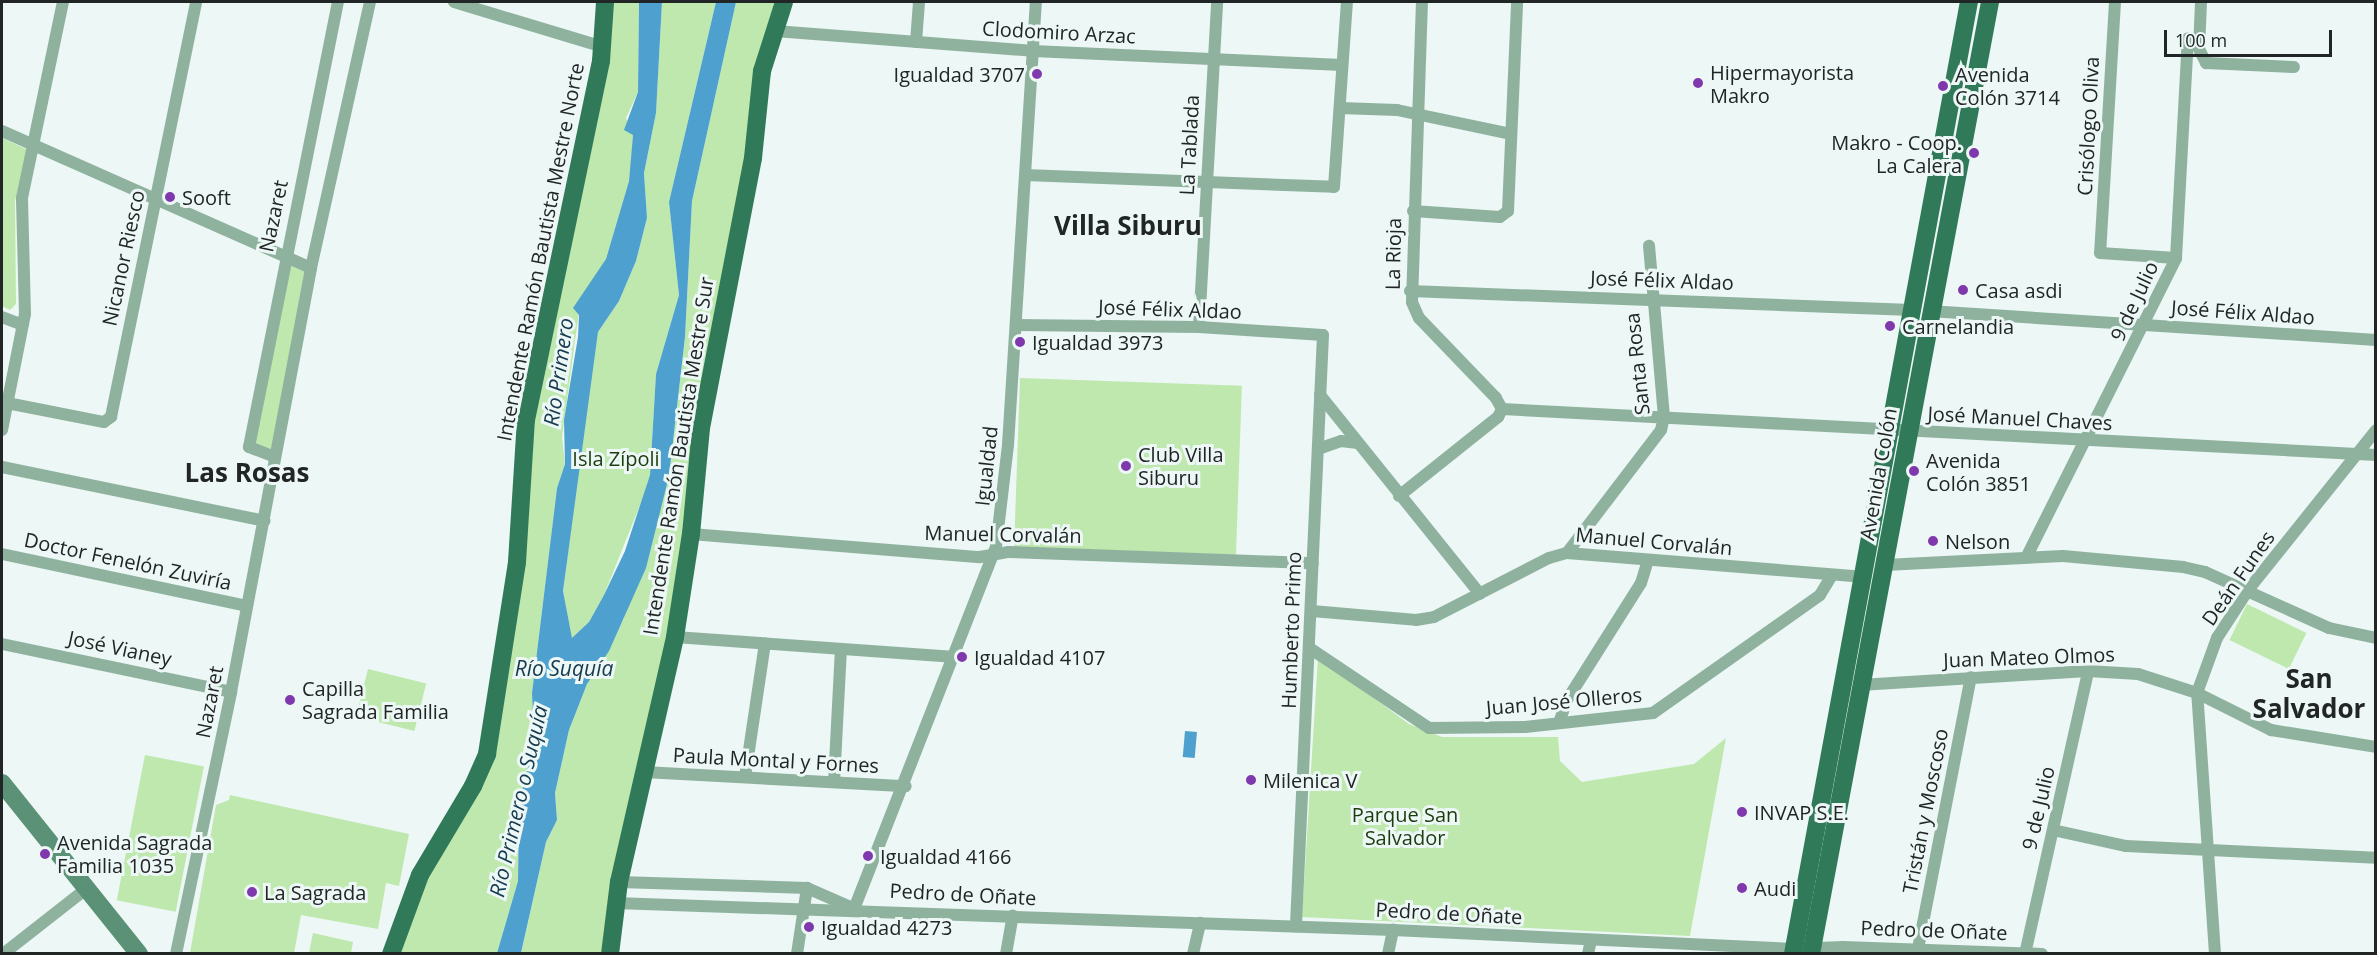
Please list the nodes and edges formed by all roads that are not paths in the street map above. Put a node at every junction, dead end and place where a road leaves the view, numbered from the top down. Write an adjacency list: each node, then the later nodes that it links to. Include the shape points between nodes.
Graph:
1 (63, 2): 30 (street)
2 (196, 2): 33 (street, Nicanor Riesco)
3 (338, 2): 36 (street, Nazaret)
4 (370, 2): 38 (street, Nazaret)
5 (454, 2): 21 (street)
6 (604, 2): 21 (main road, Intendente Ramón Bautista Mestre Norte)
7 (784, 2): 18 (main road, Intendente Ramón Bautista Mestre Sur)
8 (919, 2): 20 (street)
9 (1036, 2): 22 (street, Igualdad)
10 (1217, 2): 23 (street, La Tablada)
11 (1347, 2): 24 (street)
12 (1422, 2): 27 (street, La Rioja)
13 (1517, 2): 29 (street)
14 (1969, 2): 41 (main road, Avenida Colón)
15 (1990, 2): 41 (main road, Avenida Colón)
16 (2115, 2): 37 (street, Crisólogo Oliva, via 2100,253)
17 (2202, 2): 25 (street, via 2199,49 2206,63)
18 (775, 31): 20 (street, Clodomiro Arzac); 65 (main road, Intendente Ramón Bautista Mestre Sur, via 762,71 753,158 720,312 701,428)
19 (2188, 38): 37 (street, 9 de Julio)
20 (916, 42): 22 (street, Clodomiro Arzac)
21 (603, 47): 118 (main road, Intendente Ramón Bautista Mestre Norte, via 526,420 517,562 487,754 473,786 420,875)
22 (1033, 51): 23 (street, Clodomiro Arzac); 31 (street, Igualdad)
23 (1213, 59): 24 (street, Clodomiro Arzac); 32 (street, La Tablada)
24 (1342, 65): 26 (street)
25 (2294, 67)
26 (1340, 108): 27 (street); 32 (street, via 1334,187)
27 (1417, 113): 29 (street); 34 (street, La Rioja)
28 (2, 130): 30 (street)
29 (1511, 134): 34 (street, via 1508,211 1500,217)
30 (33, 145): 33 (street); 43 (street, via 20,207)
31 (1025, 175): 32 (street); 44 (street, Igualdad)
32 (1207, 181): 46 (street, La Tablada)
33 (156, 198): 36 (street); 50 (street, Nicanor Riesco, via 108,421)
34 (1413, 211): 39 (street, La Rioja)
35 (1649, 246): 40 (street, Santa Rosa)
36 (285, 256): 38 (street); 61 (street, Nazaret, via 249,447)
37 (2176, 258): 45 (street, 9 de Julio)
38 (311, 268): 61 (street, Nazaret)
39 (1410, 291): 40 (street, José Félix Aldao); 51 (street, La Rioja, via 1419,318)
40 (1651, 298): 41 (street, José Félix Aldao); 52 (street, Santa Rosa)
41 (1921, 311): 45 (street, José Félix Aldao); 55 (main road, Avenida Colón)
42 (2, 317): 43 (street)
43 (23, 325): 50 (street)
44 (1017, 325): 46 (street, José Félix Aldao); 68 (street, Igualdad)
45 (2145, 325): 48 (street, José Félix Aldao); 56 (street, 9 de Julio)
46 (1199, 327): 47 (street, José Félix Aldao)
47 (1323, 335): 49 (street, Humberto Primo)
48 (2376, 340)
49 (1320, 395): 57 (street); 58 (street, Humberto Primo)
50 (7, 403): 53 (street)
51 (1502, 409): 52 (street, José Manuel Chaves); 63 (street, via 1498,417)
52 (1664, 417): 55 (street, José Manuel Chaves); 66 (street, Santa Rosa, via 1658,438)
53 (2, 430)
54 (2376, 430): 59 (street, Deán Funes)
55 (1898, 432): 56 (street, José Manuel Chaves); 72 (main road, Avenida Colón); 74 (main road, Avenida Colón)
56 (2088, 441): 59 (street, José Manuel Chaves); 69 (street, 9 de Julio)
57 (1358, 443): 58 (street, via 1341,441); 63 (street)
58 (1318, 449): 71 (street, Humberto Primo)
59 (2355, 454): 60 (street, José Manuel Chaves); 75 (street, Deán Funes)
60 (2376, 455)
61 (275, 457): 64 (street, Nazaret)
62 (2, 467): 64 (street)
63 (1399, 496): 76 (street)
64 (264, 520): 77 (street, Nazaret)
65 (691, 534): 68 (street, Manuel Corvalán, via 980,557); 79 (main road, Intendente Ramón Bautista Mestre Sur)
66 (1567, 553): 70 (street, Manuel Corvalán); 76 (street, Manuel Corvalán, via 1549,558)
67 (2, 554): 77 (street, Doctor Fenelón Zuviría)
68 (995, 554): 71 (street, Manuel Corvalán); 85 (street, Igualdad)
69 (2027, 556): 72 (street); 75 (street, via 2091,557 2183,567)
70 (1648, 560): 73 (street, Manuel Corvalán); 91 (street, via 1641,583 1567,700)
71 (1313, 563): 78 (street, Humberto Primo)
72 (1885, 565): 88 (main road, Avenida Colón)
73 (1832, 575): 74 (street, Manuel Corvalán); 91 (street, Juan José Olleros, via 1820,596 1658,711)
74 (1865, 577): 112 (main road, Avenida Colón)
75 (2248, 591): 80 (street, via 2329,628); 90 (street, Deán Funes, via 2217,638)
76 (1480, 594): 78 (street, Manuel Corvalán, via 1424,619)
77 (247, 606): 89 (street, Nazaret)
78 (1312, 611): 84 (street, Humberto Primo)
79 (675, 637): 81 (street); 93 (main road, Intendente Ramón Bautista Mestre Sur)
80 (2376, 638)
81 (765, 643): 83 (street); 94 (street)
82 (2, 644): 89 (street, José Vianey)
83 (841, 649): 85 (street); 95 (street)
84 (1311, 649): 91 (street, Juan José Olleros, via 1429,728); 109 (street, Humberto Primo)
85 (955, 657): 97 (street, Igualdad)
86 (2088, 671): 87 (street, Juan Mateo Olmos); 90 (street, Juan Mateo Olmos, via 2151,677); 98 (street, 9 de Julio)
87 (1971, 676): 88 (street, Juan Mateo Olmos); 113 (street, Tristán y Moscoso)
88 (1860, 685): 112 (main road, Avenida Colón)
89 (231, 692): 117 (street, Nazaret)
90 (2196, 693): 92 (street, Juan Mateo Olmos, via 2283,734); 99 (street, Deán Funes)
91 (1559, 723)
92 (2376, 747)
93 (644, 772): 94 (street, Paula Montal y Fornes); 101 (main road, Intendente Ramón Bautista Mestre Sur)
94 (745, 777): 95 (street, Paula Montal y Fornes)
95 (834, 782): 97 (street, Paula Montal y Fornes)
96 (2, 783): 103 (main road)
97 (906, 786): 106 (street, Igualdad)
98 (2053, 830): 99 (street, via 2126,846); 114 (street, 9 de Julio)
99 (2207, 849): 100 (street); 126 (street, Deán Funes)
100 (2376, 858)
101 (619, 882): 102 (street, Pedro de Oñate); 104 (main road, Intendente Ramón Bautista Mestre Sur)
102 (807, 888): 105 (street); 106 (street, Pedro de Oñate)
103 (86, 889): 115 (street); 116 (main road)
104 (615, 903): 105 (street, Pedro de Oñate); 119 (main road, Intendente Ramón Bautista Mestre Sur)
105 (806, 908): 106 (street, Pedro de Oñate); 120 (street)
106 (854, 909): 107 (street, Pedro de Oñate)
107 (1013, 916): 108 (street, Pedro de Oñate); 121 (street)
108 (1200, 923): 109 (street, Pedro de Oñate); 122 (street)
109 (1296, 926): 110 (street, Pedro de Oñate)
110 (1393, 930): 111 (street, Pedro de Oñate); 123 (street)
111 (1591, 940): 112 (street, Pedro de Oñate); 124 (street)
112 (1803, 951): 113 (street, Pedro de Oñate)
113 (1918, 951): 114 (street, Pedro de Oñate)
114 (2025, 953): 125 (street, Pedro de Oñate)
115 (3, 954)
116 (140, 954)
117 (176, 954)
118 (391, 954)
119 (610, 954)
120 (797, 954)
121 (1006, 954)
122 (1193, 954)
123 (1389, 954)
124 (1588, 954)
125 (2042, 954)
126 (2215, 954)

